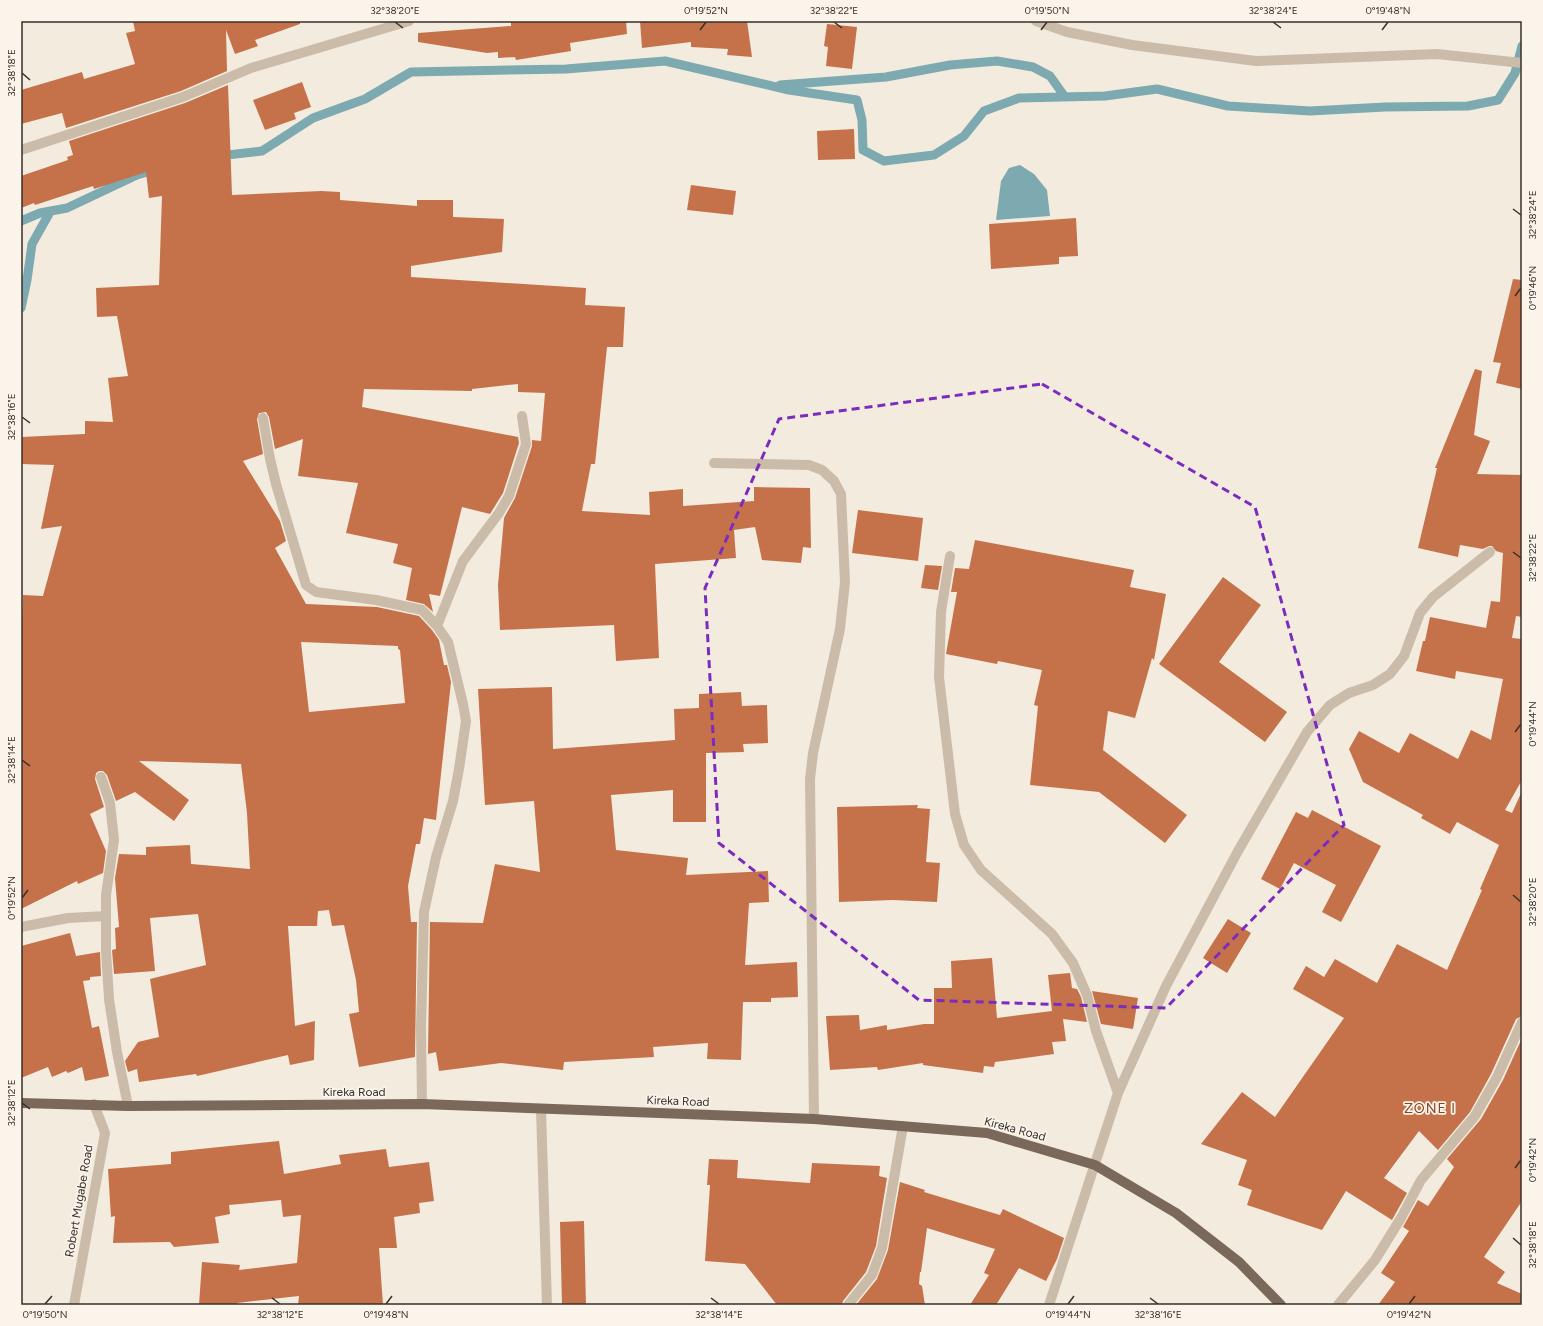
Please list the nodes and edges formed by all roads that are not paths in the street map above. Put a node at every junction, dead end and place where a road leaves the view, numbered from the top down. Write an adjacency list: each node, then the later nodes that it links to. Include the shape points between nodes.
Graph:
1 (409, 21): 4 (street, via 251,68 183,97)
2 (1036, 21): 3 (street, via 1066,32 1132,45 1256,61 1437,54)
3 (1522, 63)
4 (21, 150)
5 (522, 416): 10 (street, via 526,444 508,496 499,513 463,561)
6 (263, 418): 10 (street, via 276,484 306,585 316,592 376,600 422,610)
7 (714, 463): 21 (street, via 809,465 822,470 834,481 841,494 845,582 840,629 813,752 810,779)
8 (1490, 552): 15 (street, via 1433,597 1420,613 1404,656 1390,674 1330,705 1307,732 1238,851 1166,986)
9 (950, 556): 15 (street, via 941,612 939,676 955,814 964,845 981,870 1052,934 1073,963)
10 (437, 626): 18 (street, via 448,642 466,721 453,801 436,857 424,912)
11 (101, 778): 12 (street, via 110,803 114,840 106,895)
12 (106, 916): 13 (street, via 68,918); 19 (street, via 109,999)
13 (21, 927)
14 (1522, 1022): 29 (street, via 1497,1077 1475,1116 1421,1180 1375,1260)
15 (1118, 1093): 23 (street)
16 (21, 1103): 17 (main road, Kireka Road)
17 (94, 1104): 19 (main road, Kireka Road); 24 (street, Robert Mugabe Road, via 105,1133)
18 (422, 1104): 19 (main road, Kireka Road); 20 (main road, Kireka Road)
19 (128, 1106)
20 (541, 1109): 21 (main road, Kireka Road); 25 (street)
21 (814, 1118): 22 (main road, Kireka Road)
22 (902, 1126): 23 (main road, Kireka Road, via 987,1133); 26 (street, via 882,1248 872,1275)
23 (1095, 1165): 27 (street); 28 (main road, Kireka Road, via 1176,1213 1239,1262)
24 (74, 1305)
25 (547, 1305)
26 (848, 1305)
27 (1049, 1305)
28 (1281, 1305)
29 (1338, 1305)

